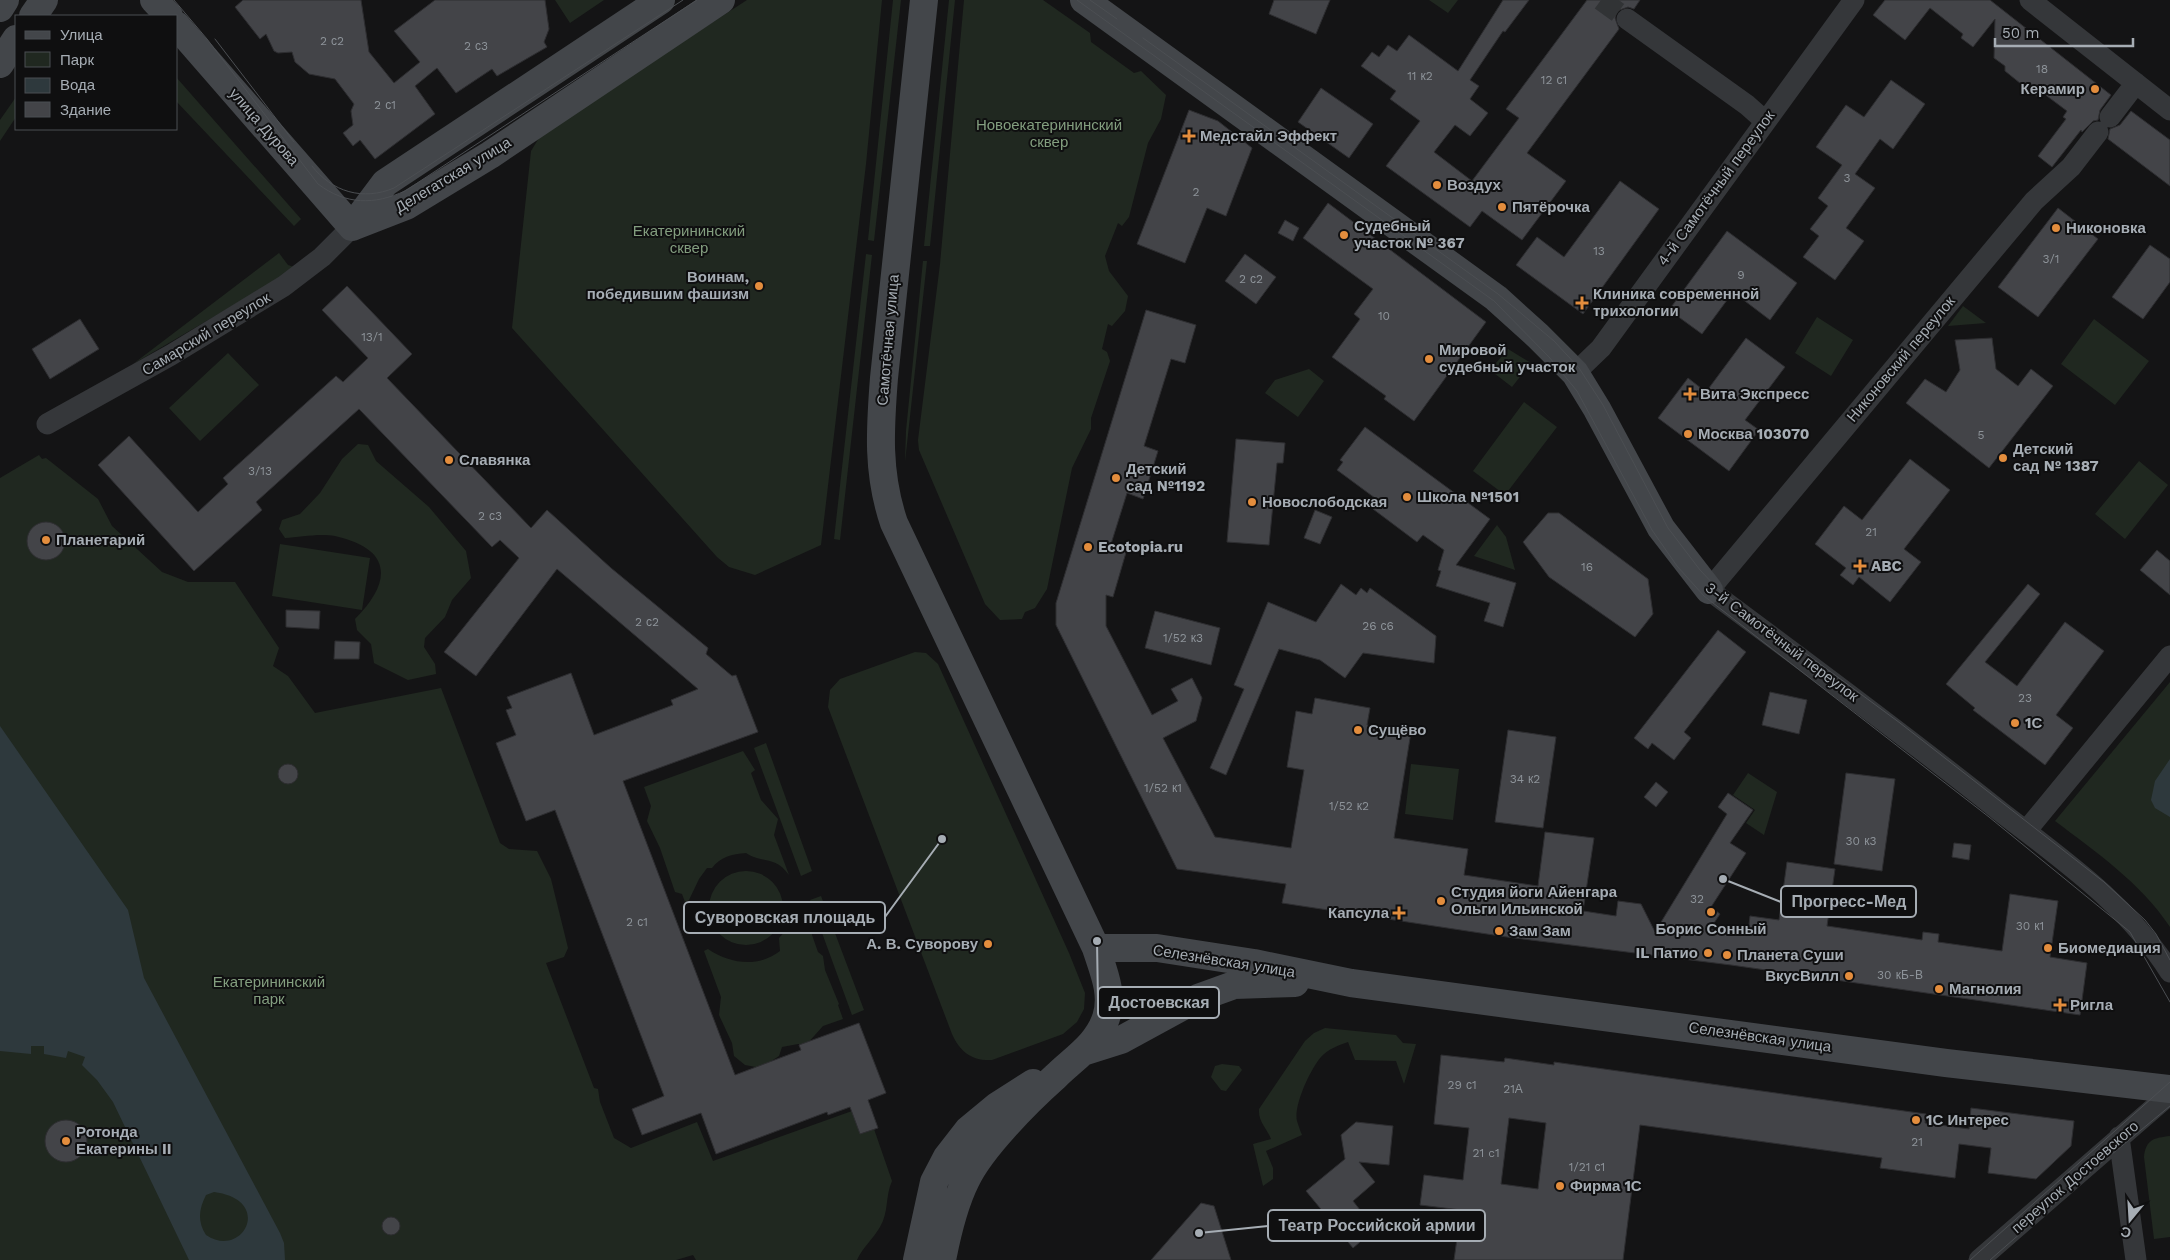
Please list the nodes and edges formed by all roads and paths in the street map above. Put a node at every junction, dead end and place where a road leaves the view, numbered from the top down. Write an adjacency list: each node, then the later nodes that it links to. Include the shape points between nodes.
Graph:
1 (6, 0): 10 (main road)
2 (44, 0): 11 (main road)
3 (154, 0): 12 (main road)
4 (661, 0): 20 (main road, Делегатская улица, via 385,183)
5 (721, 0): 20 (main road, Делегатская улица, via 406,206)
6 (924, 0): 26 (main road, Самотёчная улица, via 884,378 881,466 887,502 960,664)
7 (1084, 0): 21 (main road, 3-й Самотёчный переулок, via 1496,298)
8 (1854, 0): 19 (street, 4-й Самотёчный переулок)
9 (2030, 0): 17 (street)
10 (0, 8)
11 (33, 15)
12 (167, 15)
13 (1627, 19): 19 (street)
14 (178, 27): 20 (main road, улица Дурова)
15 (15, 41): 16 (main road)
16 (0, 64)
17 (2136, 83): 18 (street); 23 (street, Никоновский переулок, via 2071,168 2034,201)
18 (2170, 110)
19 (1765, 121): 21 (street, 4-й Самотёчный переулок, via 1601,348)
20 (352, 227): 22 (street, Самарский переулок, via 322,257 284,286 172,355)
21 (1575, 373): 23 (main road, 3-й Самотёчный переулок, via 1661,528)
22 (47, 424)
23 (1709, 590): 25 (street, 3-й Самотёчный переулок, via 1842,688)
24 (2170, 656): 25 (street)
25 (2026, 832): 27 (street, 3-й Самотёчный переулок, via 2125,914 2147,938)
26 (1096, 948): 28 (main road, Селезнёвская улица, via 1157,948 1254,963); 29 (main road, Самотёчная улица, via 1110,1001 1102,1030)
27 (2170, 972)
28 (1351, 984): 29 (main road, Селезнёвская улица, via 1234,985 1198,998 1121,1040); 30 (main road, Селезнёвская улица)
29 (1086, 1051): 33 (main road, via 997,1106 968,1130 947,1157 934,1182); 34 (main road, via 1055,1076 1013,1119 973,1168 961,1193)
30 (2170, 1089)
31 (2170, 1094): 32 (street, переулок Достоевского)
32 (2120, 1137): 35 (street, переулок Достоевского); 36 (street)
33 (917, 1260)
34 (942, 1260)
35 (1979, 1260)
36 (2136, 1260)

